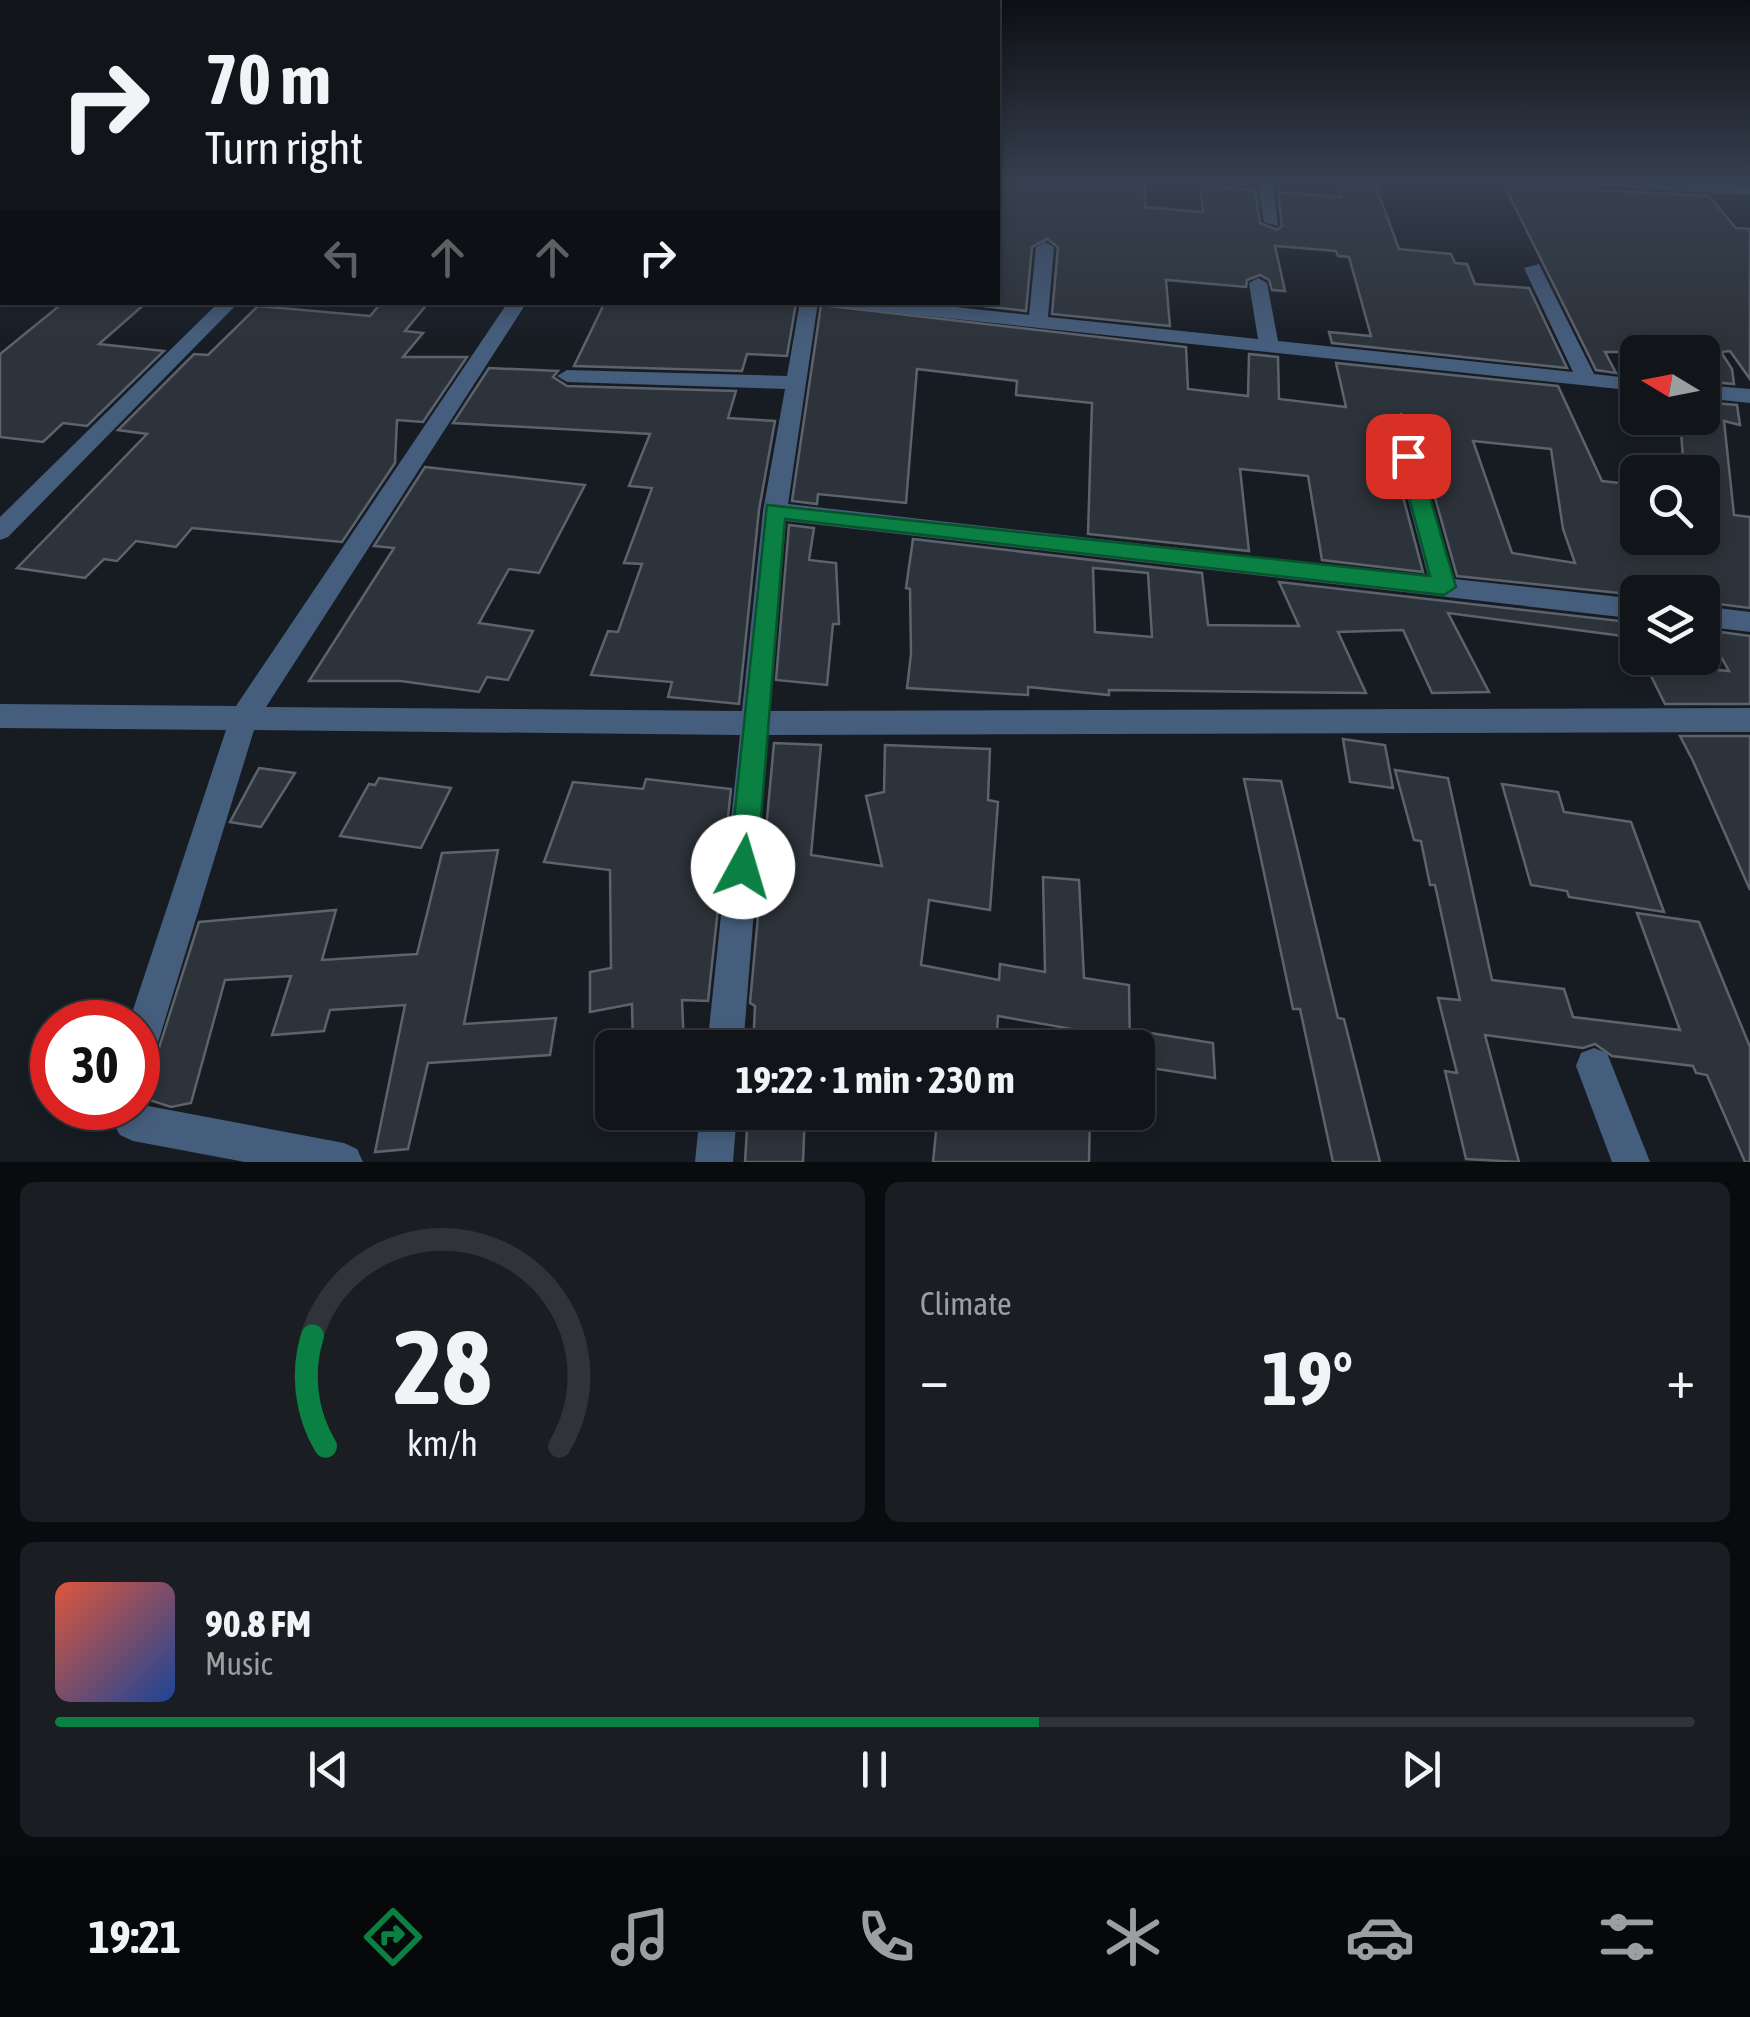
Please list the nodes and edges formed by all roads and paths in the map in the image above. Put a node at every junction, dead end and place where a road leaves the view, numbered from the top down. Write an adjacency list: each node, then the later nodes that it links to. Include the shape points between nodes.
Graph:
1 (1044, 247): 8 (street)
2 (1533, 268): 11 (street)
3 (1258, 283): 9 (street)
4 (227, 305): 18 (street)
5 (516, 305): 24 (street)
6 (808, 305): 13 (street)
7 (879, 305): 8 (street)
8 (1038, 322): 9 (street)
9 (1268, 347): 11 (street)
10 (566, 376): 13 (street)
11 (1586, 380): 12 (street)
12 (1620, 383)
13 (794, 384): 17 (street)
14 (1720, 394): 15 (street)
15 (1750, 396)
16 (1399, 424): 19 (street)
17 (775, 511): 19 (street); 26 (street)
18 (0, 532)
19 (1444, 587): 20 (street)
20 (1620, 607)
21 (1720, 618): 22 (street)
22 (1750, 622)
23 (0, 716): 24 (street)
24 (244, 717): 26 (street); 27 (street)
25 (1750, 720): 26 (street)
26 (757, 723): 28 (street)
27 (154, 1000)
28 (727, 1030)
29 (1594, 1066): 34 (street)
30 (160, 1127): 32 (street)
31 (717, 1130): 33 (street)
32 (344, 1162)
33 (714, 1162)
34 (1631, 1162)

